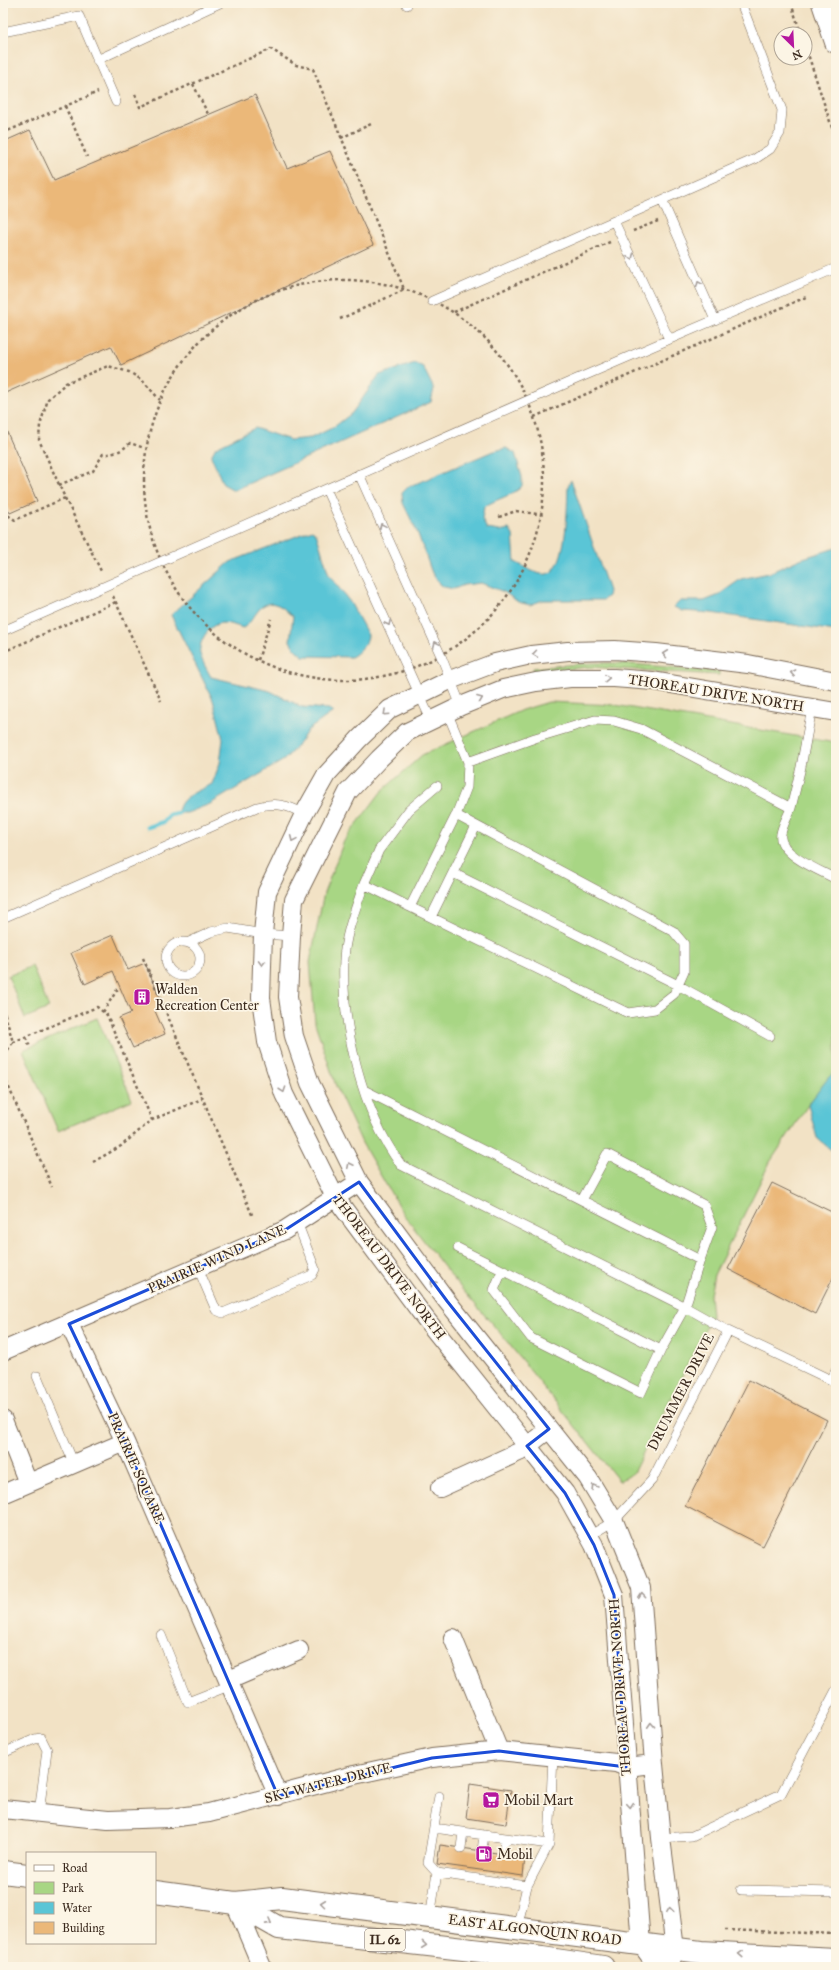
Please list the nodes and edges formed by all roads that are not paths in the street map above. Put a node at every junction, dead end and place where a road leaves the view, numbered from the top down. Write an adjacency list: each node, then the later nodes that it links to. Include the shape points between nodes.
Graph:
1 (220, 3): 6 (lane)
2 (741, 3): 8 (lane, via 782,110 780,133 770,149 755,159)
3 (823, 3): 5 (main road)
4 (3, 32): 6 (lane, via 79,16)
5 (836, 42)
6 (97, 60): 7 (lane)
7 (116, 102)
8 (662, 200): 9 (lane); 12 (lane, one-way to 8)
9 (614, 221): 11 (lane); 13 (lane, one-way to 13)
10 (836, 268): 12 (lane)
11 (432, 300)
12 (715, 320): 13 (lane)
13 (669, 339): 14 (lane)
14 (359, 474): 15 (lane); 17 (lane, one-way to 14)
15 (326, 489): 16 (lane); 19 (lane, one-way to 19)
16 (3, 631)
17 (450, 680): 18 (street, THOREAU DRIVE NORTH, one-way to 17, via 748,664 615,650 532,655 495,663); 19 (street, THOREAU DRIVE NORTH); 22 (lane)
18 (836, 681)
19 (420, 695): 22 (lane); 26 (street, THOREAU DRIVE NORTH, one-way to 26, via 390,709 359,739 326,775)
20 (812, 708): 21 (street, THOREAU DRIVE NORTH); 22 (street, THOREAU DRIVE NORTH, one-way to 20, via 503,689 570,678 653,680); 25 (lane)
21 (836, 712)
22 (446, 713): 23 (lane); 36 (street, THOREAU DRIVE NORTH, via 407,732 348,792 294,900)
23 (468, 762): 25 (lane, via 595,720 614,721 641,729); 27 (lane, via 467,787)
24 (436, 786): 31 (lane, via 409,810 379,850)
25 (791, 808): 30 (lane, via 780,835 783,847 793,856)
26 (304, 814): 34 (lane, via 281,804 257,807); 35 (street, THOREAU DRIVE NORTH, one-way to 35, via 267,892)
27 (456, 815): 28 (lane); 32 (lane)
28 (476, 826): 29 (lane); 38 (lane, via 672,931 684,944 684,972)
29 (453, 873): 33 (lane); 38 (lane)
30 (836, 879)
31 (364, 884): 32 (lane); 40 (lane, via 352,918 344,958 348,1026 355,1064)
32 (410, 907): 33 (lane)
33 (431, 917): 38 (lane, via 628,1013 655,1009 674,994)
34 (3, 918)
35 (263, 934): 36 (lane); 37 (lane, via 228,928); 42 (street, THOREAU DRIVE NORTH, one-way to 42, via 260,998 267,1042 284,1094)
36 (291, 936): 41 (street, THOREAU DRIVE NORTH, one-way to 36, via 310,1083 294,1036 288,997)
37 (189, 942)
38 (678, 986): 39 (lane)
39 (770, 1036)
40 (364, 1090): 43 (lane); 49 (lane, via 387,1145 401,1165)
41 (359, 1182): 42 (street, PRAIRIE WIND LANE); 58 (street, THOREAU DRIVE NORTH, one-way to 41, via 447,1301)
42 (335, 1197): 44 (street, PRAIRIE WIND LANE); 60 (street, THOREAU DRIVE NORTH, via 425,1318)
43 (582, 1200): 46 (lane); 46 (lane, via 607,1154 704,1205 712,1227)
44 (297, 1222): 47 (street, PRAIRIE WIND LANE, via 285,1230); 47 (lane, via 315,1269 312,1275 223,1313 216,1310)
45 (458, 1248): 48 (lane)
46 (700, 1260): 49 (lane)
47 (198, 1268): 50 (street, PRAIRIE WIND LANE)
48 (502, 1270): 52 (lane); 52 (lane, via 494,1290 531,1338 634,1390 641,1393)
49 (685, 1306): 51 (lane); 52 (lane)
50 (70, 1324): 53 (street); 59 (street, PRAIRIE SQUARE)
51 (728, 1330): 56 (lane, DRUMMER DRIVE); 65 (lane, DRUMMER DRIVE, via 652,1480)
52 (661, 1350)
53 (3, 1351)
54 (836, 1371): 56 (lane, DRUMMER DRIVE)
55 (37, 1376): 61 (lane)
56 (834, 1381)
57 (3, 1420): 62 (street)
58 (549, 1429): 60 (street); 65 (street, THOREAU DRIVE NORTH, one-way to 58, via 588,1478)
59 (125, 1442): 61 (street); 70 (street, PRAIRIE SQUARE)
60 (527, 1446): 63 (street, via 521,1452); 66 (street, THOREAU DRIVE NORTH, via 565,1493)
61 (74, 1464): 62 (street)
62 (28, 1484): 64 (street)
63 (440, 1488)
64 (3, 1494)
65 (614, 1520): 66 (lane, DRUMMER DRIVE); 75 (street, THOREAU DRIVE NORTH, one-way to 65, via 642,1588)
66 (589, 1536): 76 (street, THOREAU DRIVE NORTH, via 614,1594)
67 (161, 1634): 70 (lane, via 188,1702)
68 (453, 1638): 72 (street)
69 (299, 1650): 70 (street)
70 (230, 1682): 77 (street)
71 (836, 1690): 85 (lane, via 781,1794 692,1836)
72 (499, 1751): 74 (street, SKY WATER DRIVE); 77 (street, SKY WATER DRIVE, via 432,1758 354,1775)
73 (3, 1753): 80 (lane, via 35,1739 41,1738 45,1743 47,1750)
74 (552, 1756): 76 (street, SKY WATER DRIVE); 86 (lane)
75 (654, 1764): 76 (street, SKY WATER DRIVE); 85 (street, THOREAU DRIVE NORTH)
76 (626, 1766): 100 (street, THOREAU DRIVE NORTH, one-way to 100)
77 (278, 1796): 80 (street, SKY WATER DRIVE, via 209,1813 170,1818 108,1820)
78 (439, 1796): 81 (lane)
79 (3, 1809): 80 (street, SKY WATER DRIVE)
80 (39, 1814)
81 (434, 1828): 82 (lane); 91 (lane, via 428,1863)
82 (462, 1832): 83 (lane); 87 (lane)
83 (484, 1835): 84 (lane); 88 (lane)
84 (505, 1838): 86 (lane); 89 (lane)
85 (661, 1838): 101 (street, THOREAU DRIVE NORTH, one-way to 85)
86 (549, 1844): 93 (lane)
87 (461, 1848)
88 (482, 1851)
89 (503, 1854)
90 (3, 1872): 92 (main road)
91 (437, 1873): 93 (lane, via 458,1872 501,1877); 98 (lane)
92 (26, 1875)
93 (527, 1886): 99 (lane)
94 (741, 1890): 96 (lane)
95 (156, 1892): 97 (main road, EAST ALGONQUIN ROAD / IL 62)
96 (836, 1892)
97 (235, 1903): 98 (main road, EAST ALGONQUIN ROAD / IL 62, one-way to 97, via 282,1898); 103 (main road, EAST ALGONQUIN ROAD / IL 62, one-way to 103, via 280,1928); 104 (street)
98 (430, 1917): 99 (main road, EAST ALGONQUIN ROAD / IL 62)
99 (517, 1928): 100 (main road, EAST ALGONQUIN ROAD / IL 62)
100 (641, 1944): 101 (main road, EAST ALGONQUIN ROAD / IL 62); 106 (street)
101 (672, 1958): 102 (main road, EAST ALGONQUIN ROAD / IL 62, one-way to 101, via 701,1952)
102 (836, 1959)
103 (527, 1962): 105 (main road, EAST ALGONQUIN ROAD / IL 62)
104 (262, 1967)
105 (603, 1967)
106 (658, 1967)

